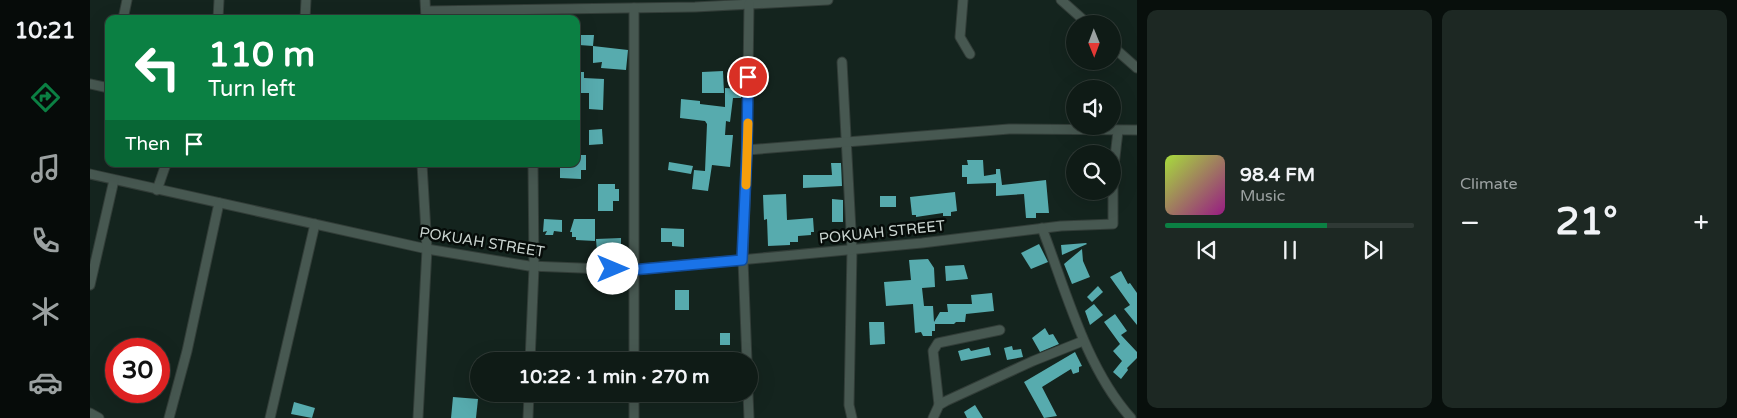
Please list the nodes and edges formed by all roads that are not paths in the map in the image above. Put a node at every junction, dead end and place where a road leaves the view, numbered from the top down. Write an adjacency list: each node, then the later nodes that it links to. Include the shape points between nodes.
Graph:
1 (127, 0): 11 (street)
2 (219, 0): 12 (street)
3 (306, 0): 13 (street)
4 (425, 0): 14 (street)
5 (828, 0): 8 (street)
6 (963, 0): 17 (street, via 960,37)
7 (1061, 0): 16 (street)
8 (764, 2): 9 (street)
9 (749, 4): 10 (street); 28 (street)
10 (634, 8): 15 (street); 42 (street)
11 (124, 15)
12 (218, 15)
13 (305, 15)
14 (426, 15): 15 (street)
15 (530, 15)
16 (1078, 15)
17 (970, 54)
18 (1121, 54): 20 (street)
19 (842, 62): 27 (street)
20 (1137, 68)
21 (90, 84): 22 (street)
22 (105, 86)
23 (1066, 130): 27 (street, via 1009,129)
24 (1137, 130): 25 (street)
25 (1121, 131)
26 (1118, 135): 37 (street, POKUAH STREET, via 1113,174 1113,224)
27 (847, 142): 28 (street); 39 (street)
28 (747, 150): 40 (street)
29 (165, 167): 34 (street)
30 (422, 167): 38 (street)
31 (533, 167): 41 (street)
32 (90, 174): 33 (street, POKUAH STREET)
33 (114, 180): 34 (street, POKUAH STREET); 43 (street)
34 (157, 190): 35 (street, POKUAH STREET)
35 (219, 203): 36 (street, POKUAH STREET); 55 (street)
36 (315, 224): 38 (street, POKUAH STREET); 56 (street)
37 (1042, 228): 39 (street, POKUAH STREET); 45 (street)
38 (427, 249): 41 (street, POKUAH STREET); 57 (street)
39 (852, 249): 40 (street, POKUAH STREET); 61 (street, via 849,405)
40 (742, 260): 42 (street, POKUAH STREET); 48 (street)
41 (534, 267): 42 (street, POKUAH STREET); 46 (street)
42 (632, 270): 47 (street)
43 (90, 285)
44 (1000, 330): 52 (street, via 935,347 933,358)
45 (1083, 341): 52 (street); 63 (street, via 1113,397)
46 (530, 352)
47 (634, 352)
48 (747, 352)
49 (529, 402): 58 (street)
50 (634, 402): 59 (street)
51 (748, 402): 60 (street)
52 (939, 405): 62 (street)
53 (90, 414): 54 (street)
54 (99, 418)
55 (169, 418)
56 (270, 418)
57 (418, 418)
58 (528, 418)
59 (634, 418)
60 (749, 418)
61 (852, 418)
62 (933, 418)
63 (1131, 418)

